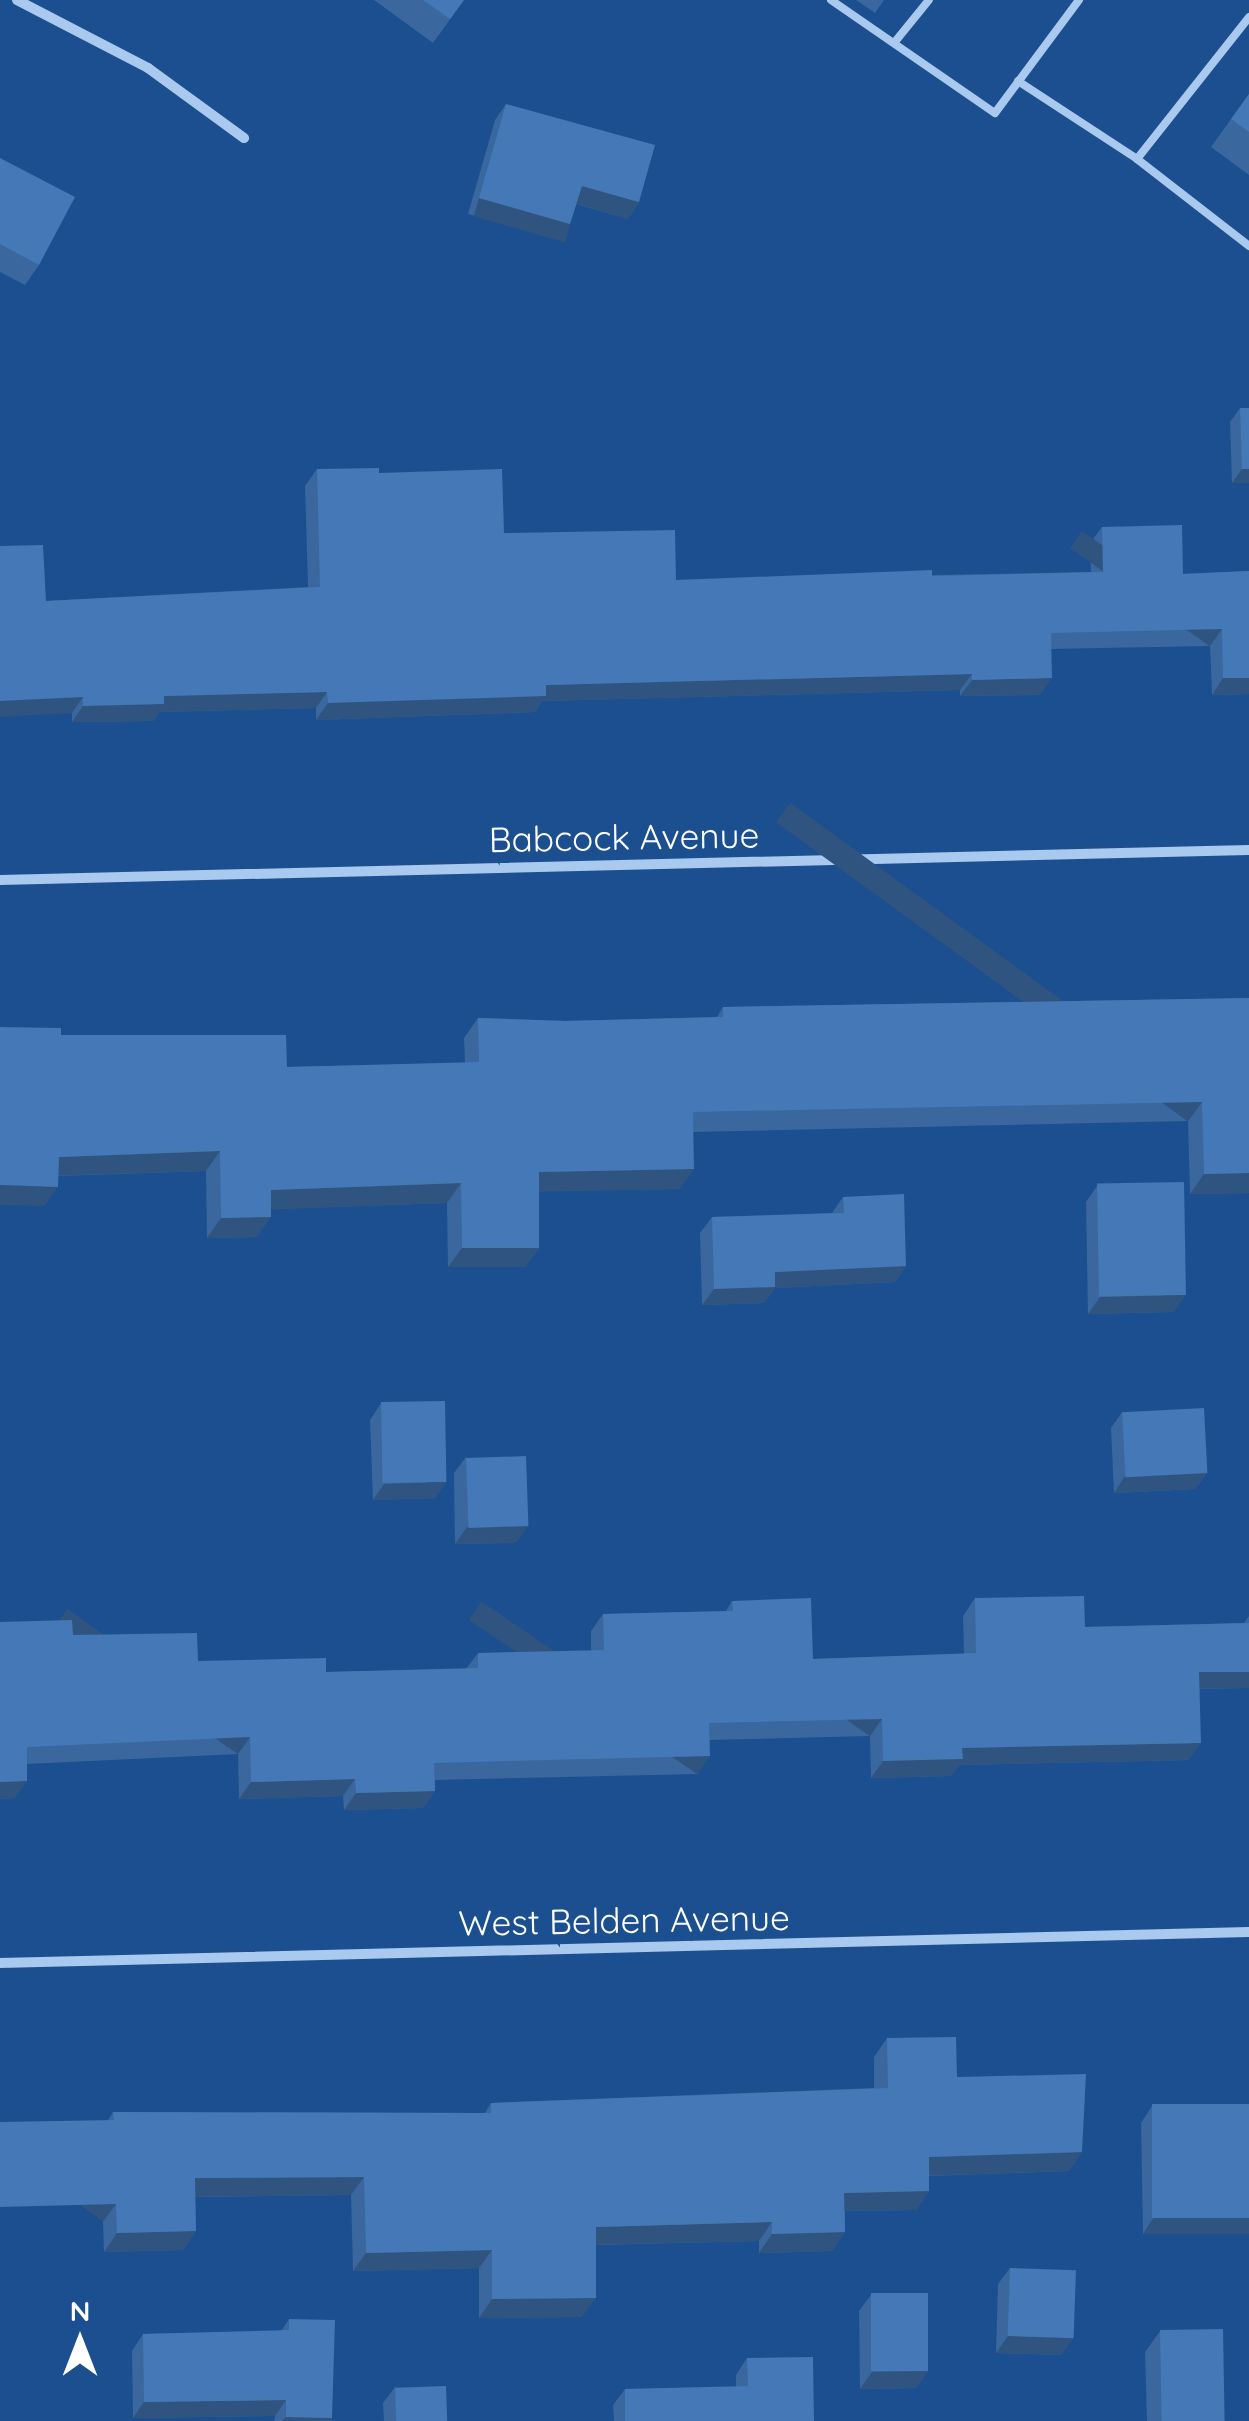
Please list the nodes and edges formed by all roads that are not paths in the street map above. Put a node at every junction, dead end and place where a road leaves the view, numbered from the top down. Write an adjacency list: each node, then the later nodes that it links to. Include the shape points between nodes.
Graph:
1 (17, 0): 8 (street, via 148,68)
2 (832, 0): 6 (lane)
3 (929, 0): 6 (lane)
4 (1079, 0): 7 (lane)
5 (1249, 17): 9 (lane)
6 (894, 42): 7 (lane, via 995,113)
7 (1018, 81): 9 (lane)
8 (244, 138)
9 (1137, 159): 10 (lane)
10 (1249, 246)
11 (1249, 850): 12 (street, Babcock Avenue)
12 (0, 880)
13 (1249, 1932): 14 (street, West Belden Avenue)
14 (0, 1963)

